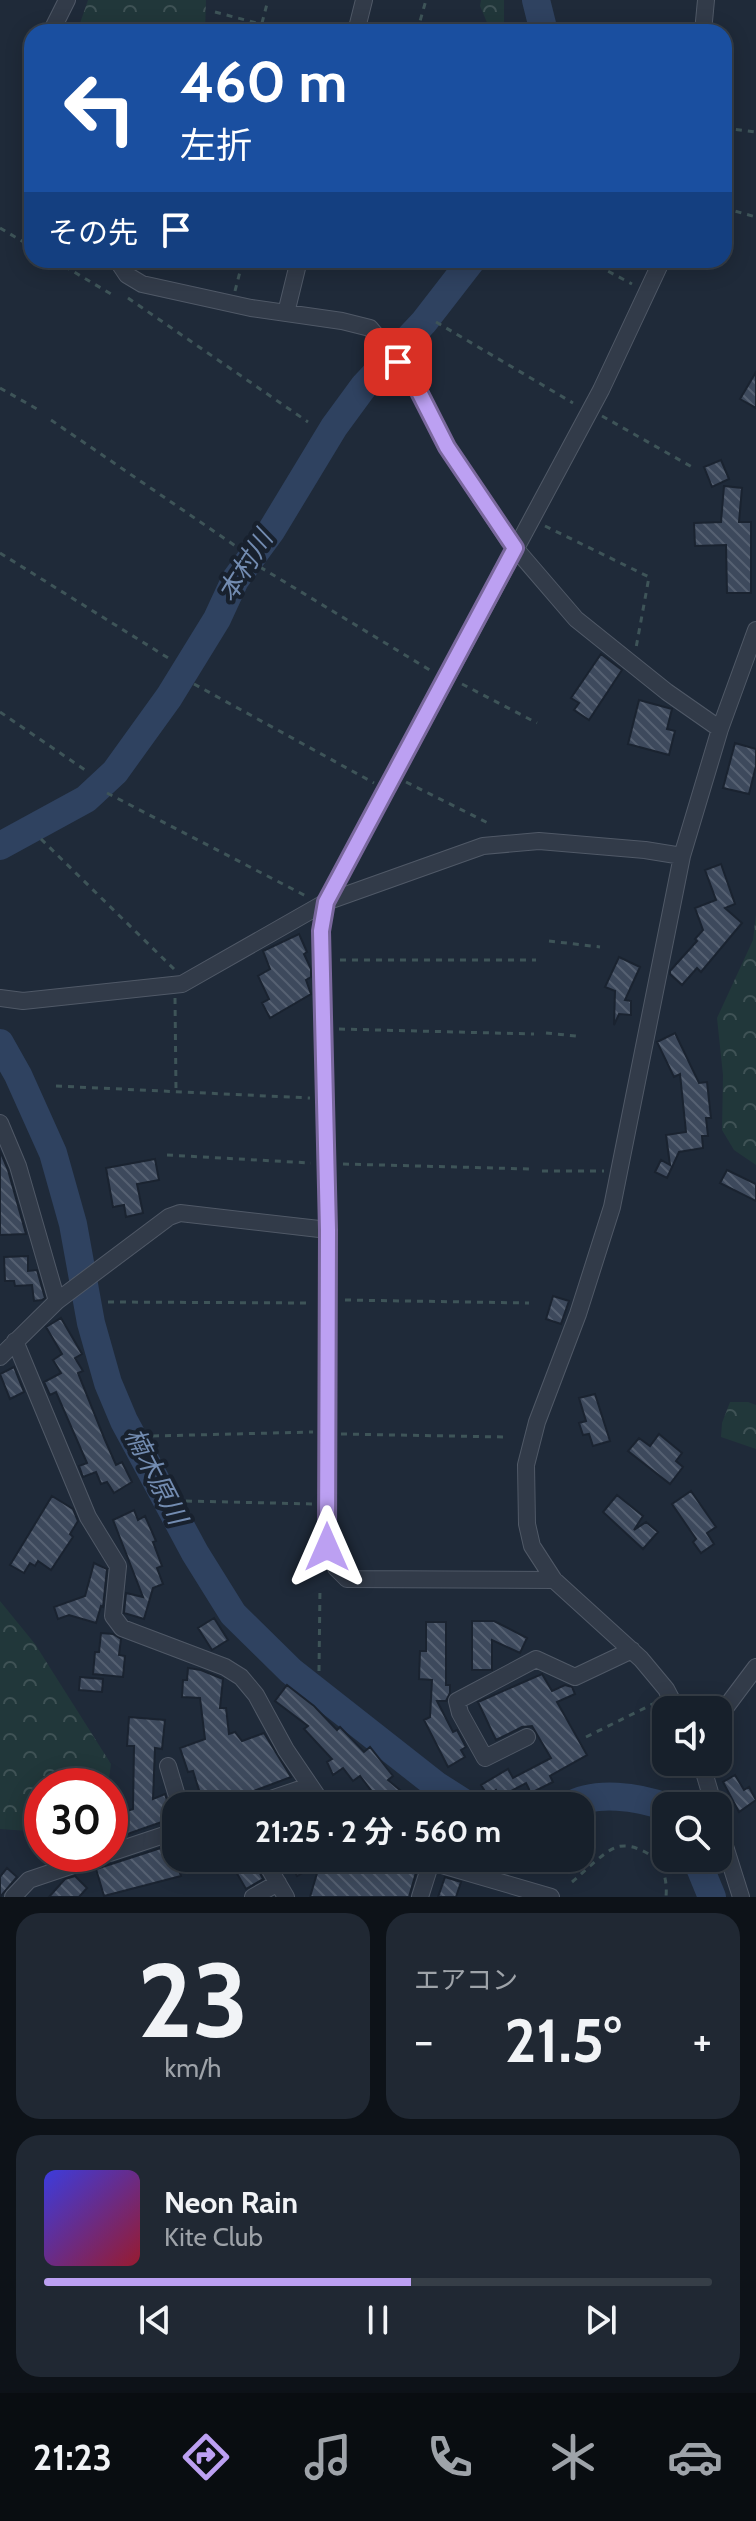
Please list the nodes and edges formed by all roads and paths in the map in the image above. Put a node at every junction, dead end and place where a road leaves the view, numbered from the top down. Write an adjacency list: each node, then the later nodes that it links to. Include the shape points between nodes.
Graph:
1 (67, 0): 7 (street)
2 (268, 0): 8 (path)
3 (364, 0): 9 (street)
4 (426, 0): 10 (path)
5 (706, 0): 11 (street)
6 (215, 12): 8 (path)
7 (55, 24)
8 (262, 24)
9 (358, 24)
10 (419, 24)
11 (704, 24)
12 (732, 129): 13 (path)
13 (756, 132)
14 (732, 210): 15 (path)
15 (756, 217)
16 (0, 228): 17 (path)
17 (24, 242)
18 (67, 268): 25 (path)
19 (122, 268): 28 (street, via 142,284)
20 (241, 268): 26 (path)
21 (297, 268): 28 (street)
22 (602, 268): 24 (path)
23 (658, 268): 39 (street, via 601,390)
24 (632, 284)
25 (111, 294)
26 (233, 296)
27 (128, 298): 35 (path)
28 (286, 313): 39 (street, via 370,328 413,380 447,447)
29 (436, 322): 31 (path)
30 (0, 388): 32 (path)
31 (573, 403)
32 (37, 409)
33 (598, 414): 36 (path)
34 (51, 420): 38 (path)
35 (308, 422)
36 (692, 467)
37 (540, 523): 43 (path, via 649,577)
38 (237, 547)
39 (515, 548): 50 (street, via 576,619); 58 (street)
40 (0, 553): 44 (path)
41 (260, 567): 45 (path)
42 (756, 630): 50 (street)
43 (635, 656)
44 (173, 661)
45 (433, 672)
46 (453, 680): 49 (path)
47 (194, 684): 53 (path)
48 (0, 712): 51 (path)
49 (537, 723)
50 (720, 729): 57 (street)
51 (85, 770)
52 (400, 779): 55 (path)
53 (374, 783)
54 (107, 793): 58 (path)
55 (488, 823)
56 (41, 839): 63 (path)
57 (682, 856): 58 (street, via 539,841 483,846); 94 (street, via 612,1207 526,1465 532,1546)
58 (317, 900): 65 (street, via 182,984 23,1001); 80 (street)
59 (549, 941): 60 (path)
60 (600, 947)
61 (340, 960): 62 (path)
62 (536, 960)
63 (179, 973)
64 (175, 994): 71 (path)
65 (0, 998)
66 (339, 1029): 68 (path)
67 (546, 1033): 69 (path)
68 (534, 1034)
69 (576, 1036)
70 (56, 1086): 71 (path)
71 (176, 1092): 72 (path)
72 (314, 1098)
73 (0, 1123): 81 (street)
74 (167, 1155): 75 (path)
75 (313, 1163)
76 (338, 1163): 77 (path)
77 (531, 1169)
78 (542, 1171): 79 (path)
79 (604, 1171)
80 (328, 1230): 81 (street, via 180,1213); 94 (street, via 327,1547 336,1568 347,1579)
81 (62, 1297): 86 (street)
82 (336, 1300): 85 (path)
83 (108, 1302): 84 (path)
84 (312, 1303)
85 (529, 1303)
86 (15, 1341): 87 (street); 105 (street, via 88,1517 118,1566 113,1616 122,1628 241,1677)
87 (0, 1357)
88 (313, 1432): 90 (path)
89 (335, 1434): 91 (path)
90 (153, 1436)
91 (505, 1437)
92 (186, 1501): 93 (path)
93 (314, 1504)
94 (554, 1580): 96 (street)
95 (320, 1587): 98 (path)
96 (632, 1650): 99 (street); 102 (street, via 575,1677 536,1659 457,1701 485,1758)
97 (756, 1667): 100 (street)
98 (319, 1671)
99 (670, 1696)
100 (732, 1699)
101 (652, 1704): 103 (path)
102 (527, 1737)
103 (586, 1737)
104 (168, 1766): 106 (street)
105 (309, 1786): 107 (street); 108 (street)
106 (176, 1792)
107 (291, 1792)
108 (314, 1792)
109 (162, 1836): 110 (street)
110 (128, 1847)
111 (650, 1853): 117 (path, via 618,1846); 123 (path, via 663,1868)
112 (732, 1868): 124 (street)
113 (52, 1872): 119 (street, via 29,1880)
114 (271, 1872): 118 (street)
115 (423, 1872): 121 (street)
116 (465, 1872): 122 (street)
117 (572, 1882)
118 (282, 1890): 120 (street)
119 (21, 1894)
120 (253, 1897)
121 (420, 1897)
122 (551, 1897)
123 (666, 1897)
124 (741, 1897)

